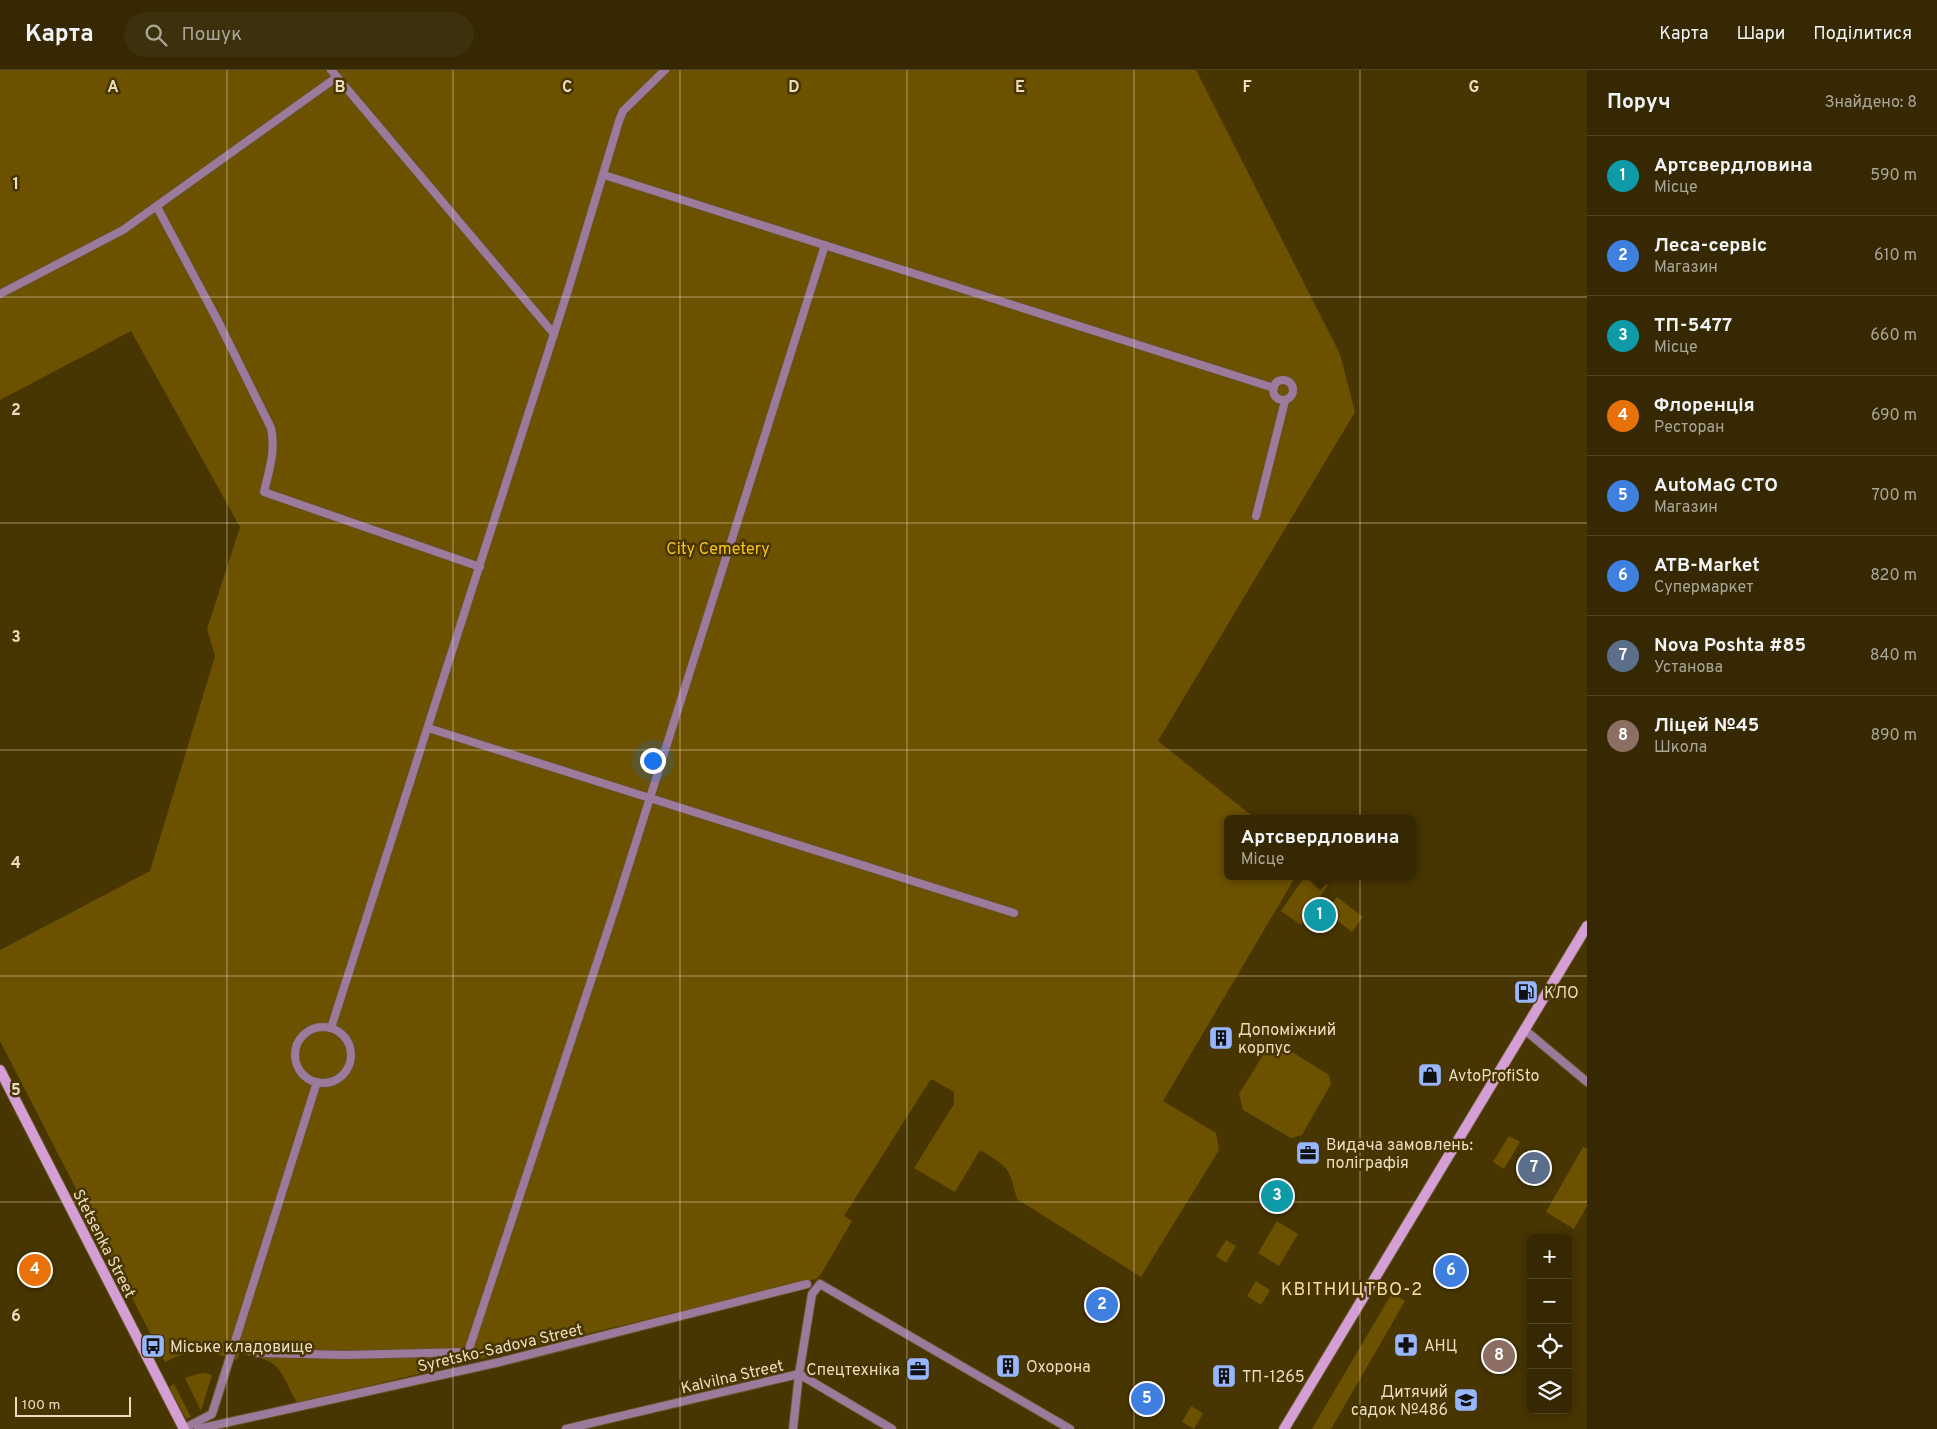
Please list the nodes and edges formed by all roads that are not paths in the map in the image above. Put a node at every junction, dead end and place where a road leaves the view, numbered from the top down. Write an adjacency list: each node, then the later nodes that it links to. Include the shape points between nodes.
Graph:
1 (331, 70): 3 (street)
2 (665, 70): 4 (street, via 623,111)
3 (337, 77): 5 (street); 8 (street)
4 (604, 175): 6 (street); 8 (street)
5 (156, 207): 7 (street, via 123,230); 12 (street, via 271,428 273,455 264,492)
6 (825, 245): 9 (street); 14 (street)
7 (0, 294)
8 (554, 334): 12 (street)
9 (1274, 388): 10 (street, via 1276,397); 10 (street, via 1281,381 1290,383 1294,392)
10 (1284, 401): 11 (street)
11 (1256, 516)
12 (480, 567): 13 (street)
13 (428, 728): 14 (street); 17 (street)
14 (650, 797): 15 (street); 23 (street, via 468,1352 258,1353)
15 (1014, 913)
16 (1587, 926): 18 (main road)
17 (332, 1028): 20 (street, via 346,1039 350,1048 349,1065 340,1077); 20 (street, via 313,1029 299,1041 296,1050 298,1067)
18 (1525, 1030): 21 (street); 31 (main road)
19 (0, 1070): 25 (main road, Stetsenka Street)
20 (316, 1082): 23 (street)
21 (1587, 1082)
22 (807, 1284): 26 (street, Syretsko-Sadova Street, via 500,1362)
23 (233, 1346): 25 (street, via 212,1414)
24 (799, 1374): 27 (street, Kalvilna Street); 28 (street); 29 (street, Kalvilna Street); 30 (street, via 812,1294 820,1284)
25 (183, 1429)
26 (198, 1429)
27 (566, 1429)
28 (793, 1429)
29 (892, 1429)
30 (1070, 1429)
31 (1284, 1429)

